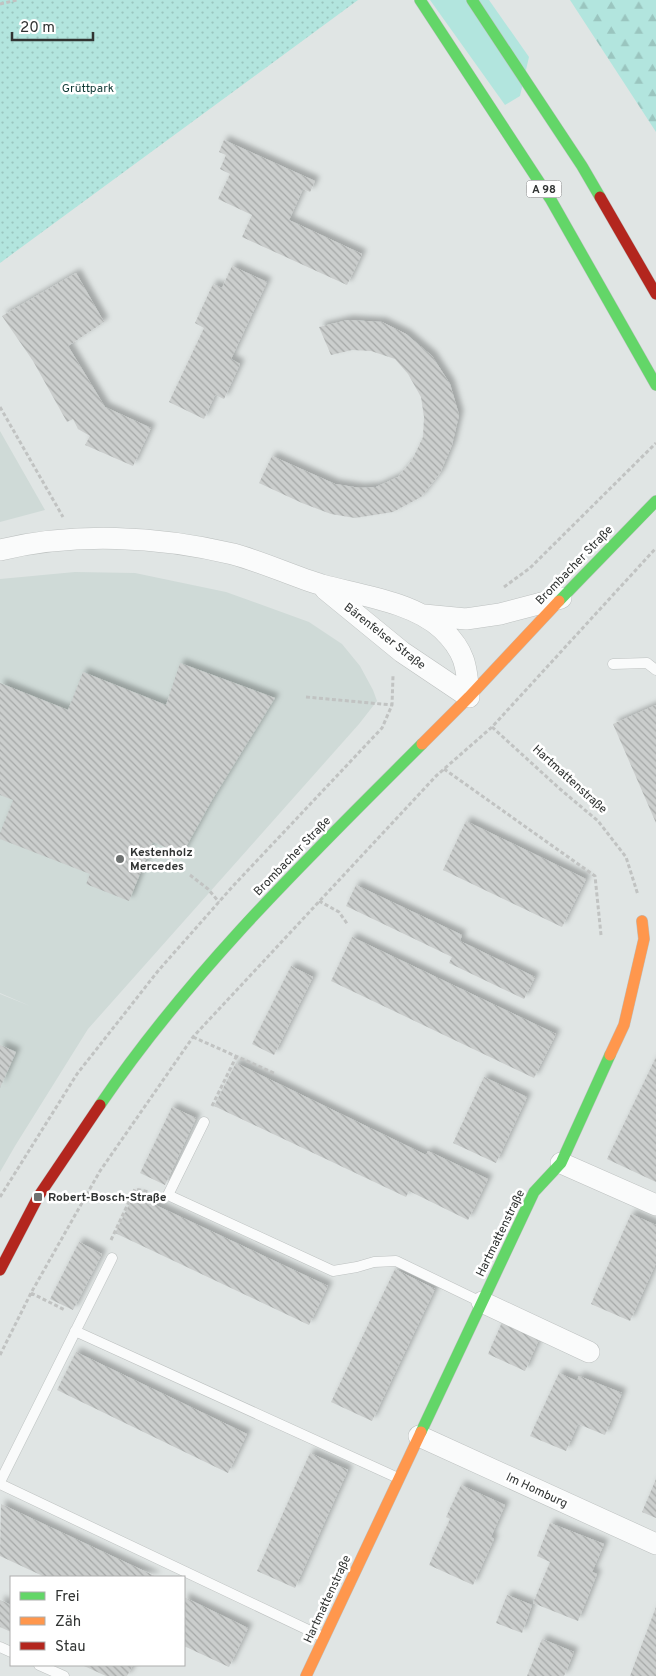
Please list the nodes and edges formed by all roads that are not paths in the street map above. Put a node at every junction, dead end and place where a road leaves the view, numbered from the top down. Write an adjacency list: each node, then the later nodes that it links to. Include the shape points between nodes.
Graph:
1 (420, 0): 4 (main road, A 98, via 551,200)
2 (472, 0): 3 (main road, via 582,166)
3 (656, 294)
4 (656, 385)
5 (656, 501): 8 (main road, Brombacher Straße)
6 (0, 550): 7 (street, Bärenfelser Straße, via 23,544 75,539 129,539 233,554)
7 (319, 584): 9 (street, Bärenfelser Straße); 12 (street, Bärenfelser Straße, via 402,652)
8 (561, 598): 9 (street, Bärenfelser Straße, via 466,619); 12 (main road, Brombacher Straße)
9 (421, 615): 12 (street, Bärenfelser Straße, via 441,628 459,648 467,670)
10 (613, 664): 11 (lane, via 647,663)
11 (656, 670)
12 (468, 696): 18 (main road, Brombacher Straße, via 236,935 165,1018 111,1089 38,1197)
13 (645, 920): 15 (main road, Hartmattenstraße, via 644,939 624,1025)
14 (204, 1122): 19 (lane, via 168,1195 333,1271 396,1261)
15 (561, 1163): 16 (street); 19 (main road, Hartmattenstraße, via 534,1192)
16 (656, 1204)
17 (112, 1258): 20 (lane)
18 (0, 1270)
19 (482, 1302): 21 (street); 22 (main road, Hartmattenstraße)
20 (74, 1331): 23 (lane); 24 (lane)
21 (589, 1352)
22 (419, 1436): 23 (main road, Hartmattenstraße); 25 (street, Im Homburg)
23 (398, 1479): 26 (main road, Hartmattenstraße)
24 (0, 1483): 26 (lane)
25 (656, 1544)
26 (324, 1638): 29 (main road, Hartmattenstraße)
27 (41, 1666): 28 (lane)
28 (64, 1676)
29 (306, 1676)

